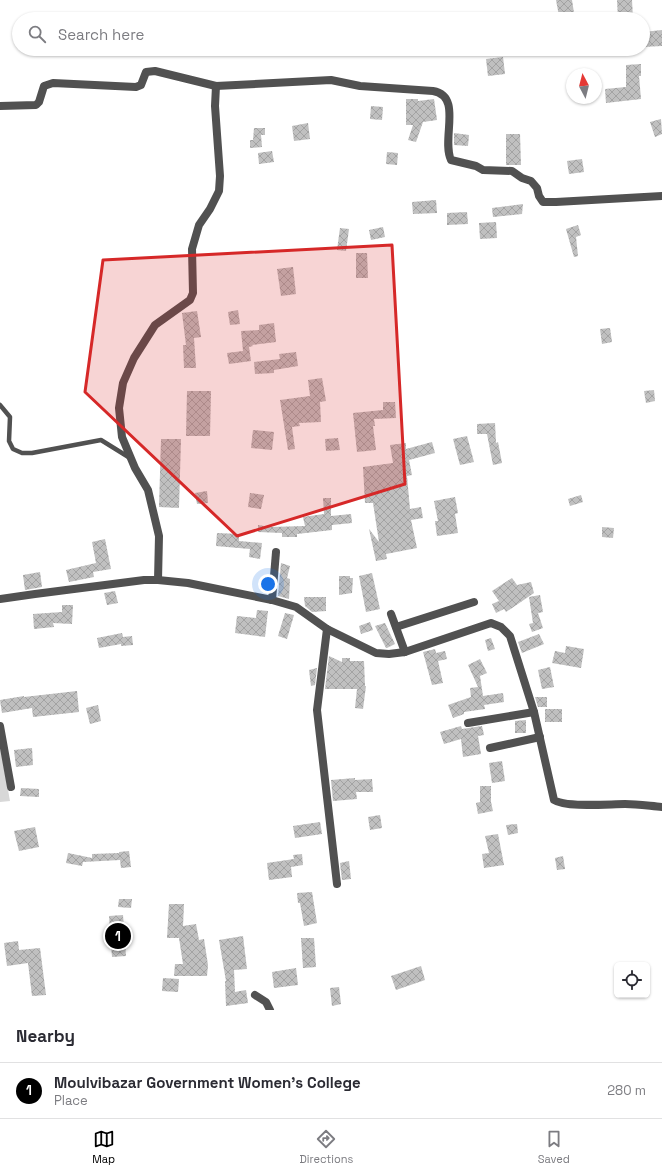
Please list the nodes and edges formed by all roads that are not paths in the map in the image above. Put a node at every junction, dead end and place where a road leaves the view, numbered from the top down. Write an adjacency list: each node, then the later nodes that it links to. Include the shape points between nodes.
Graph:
1 (216, 86): 2 (street, via 155,71 146,72 141,85 136,87 53,83 44,86 40,102 36,105); 3 (street, via 331,80 360,86 441,92 447,98 449,108 448,154 451,160 483,170 512,171 531,181 543,202); 5 (street, via 219,191 199,225 192,249 193,292 190,300 155,325 134,358 123,383 119,408 122,437)
2 (0, 106)
3 (662, 196)
4 (0, 405): 5 (lane, via 10,417 9,441 13,449 22,454 101,440)
5 (132, 459): 7 (street, via 148,490 158,536)
6 (276, 552): 9 (street)
7 (158, 580): 8 (street); 9 (street, via 188,583)
8 (0, 599)
9 (272, 600): 13 (street, via 296,607)
10 (474, 602): 12 (street)
11 (391, 614): 12 (street)
12 (396, 627): 14 (street)
13 (327, 628): 14 (street, via 376,653); 22 (street, via 317,710)
14 (405, 652): 15 (street, via 491,623 501,627 510,636)
15 (534, 712): 16 (street); 18 (street)
16 (468, 723)
17 (0, 726): 20 (street)
18 (540, 736): 19 (street); 21 (street, via 554,800 578,804)
19 (490, 748)
20 (11, 787)
21 (662, 807)
22 (337, 884)
23 (255, 995): 24 (street, via 266,1002)
24 (270, 1010)

